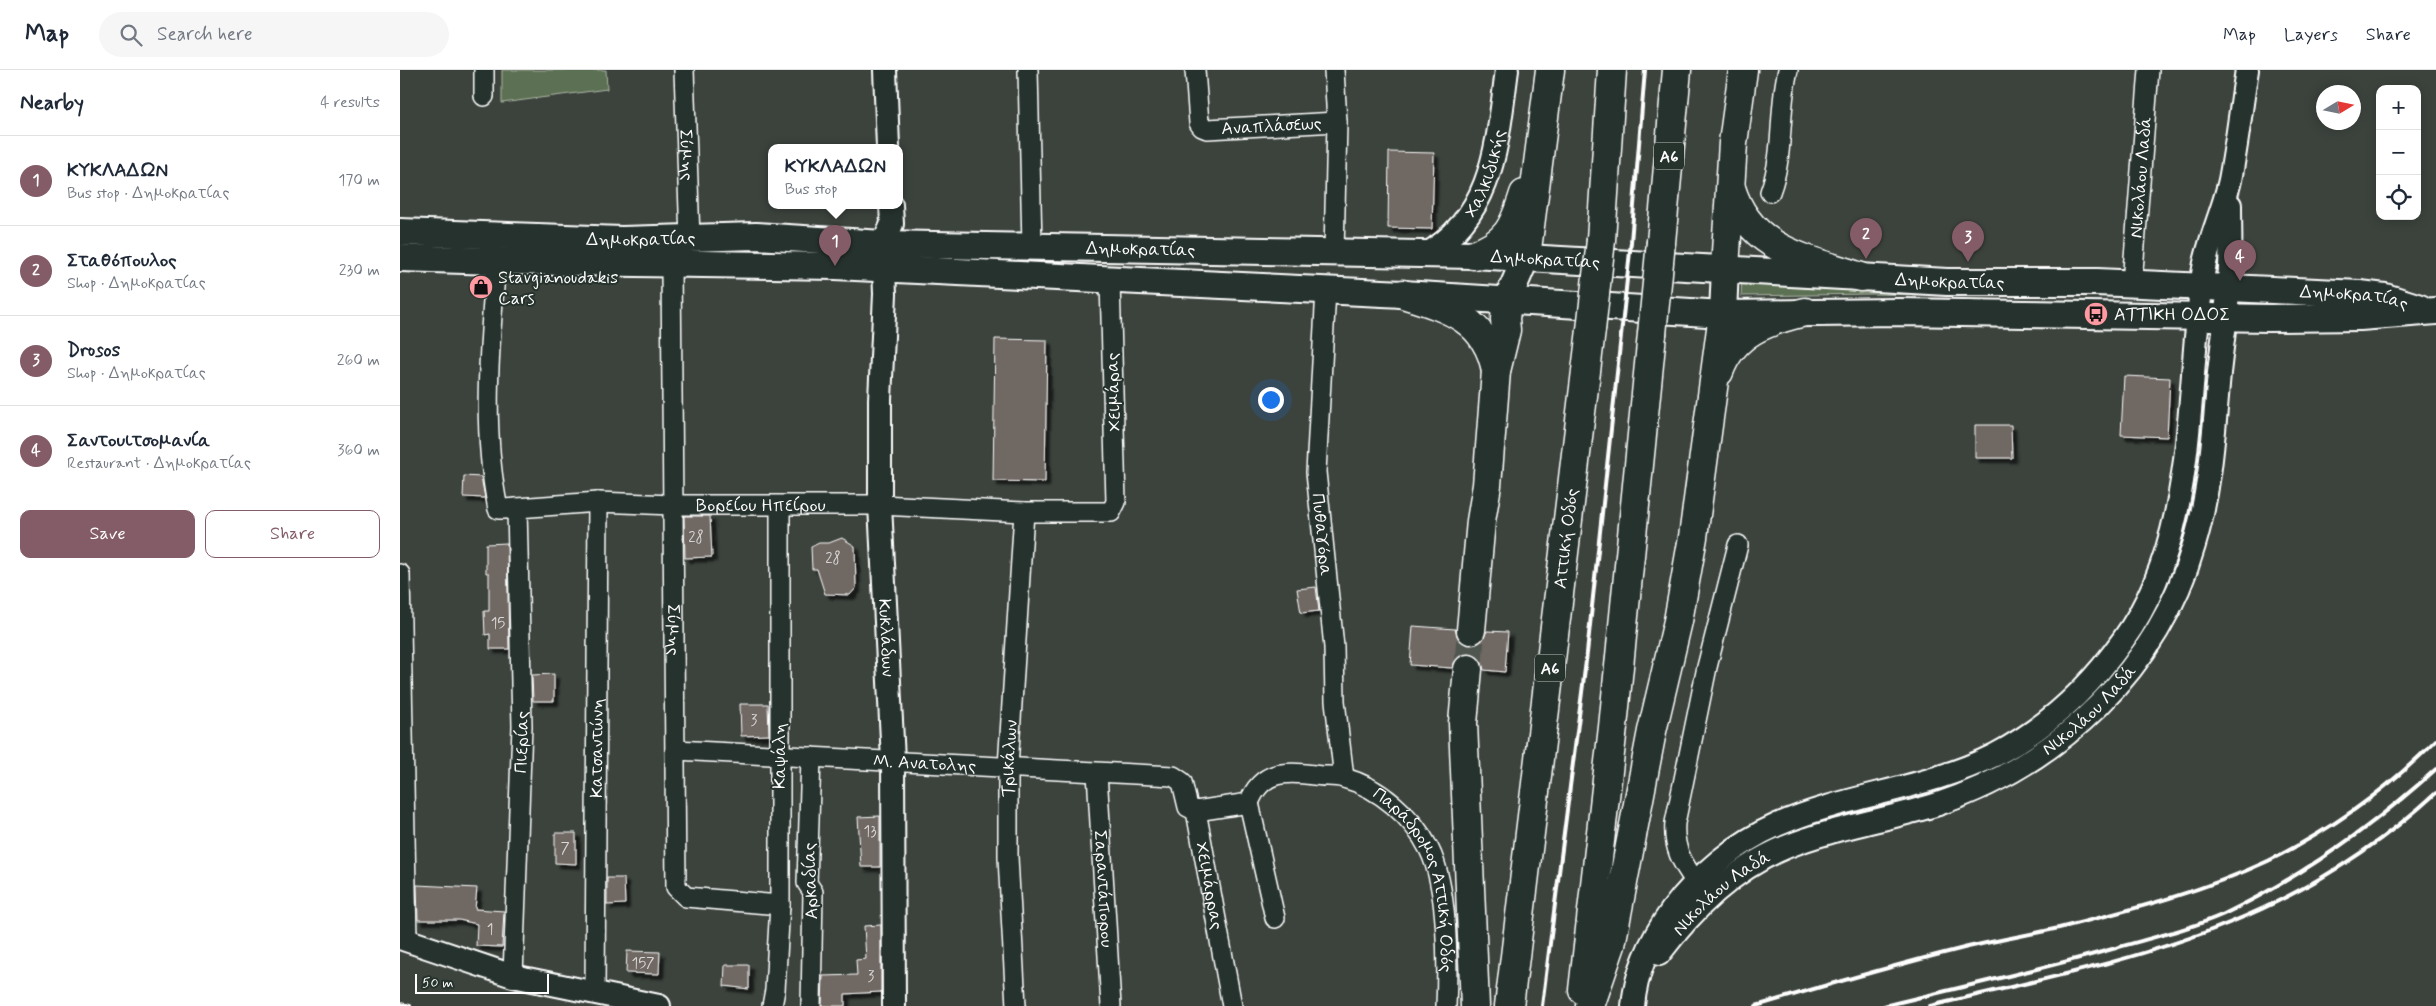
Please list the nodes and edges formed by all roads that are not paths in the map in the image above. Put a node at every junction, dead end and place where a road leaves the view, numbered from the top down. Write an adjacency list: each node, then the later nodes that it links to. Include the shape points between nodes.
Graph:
1 (484, 70): 15 (street)
2 (684, 70): 24 (street, Σύμης)
3 (885, 70): 17 (street)
4 (1028, 70): 25 (street)
5 (1195, 70): 16 (street, Αναπλάσεως, via 1199,122 1207,129)
6 (1334, 70): 16 (street)
7 (1507, 70): 27 (street, Χαλκιδικής, via 1496,150 1485,186 1462,226 1441,246)
8 (1550, 70): 18 (highway)
9 (1612, 70): 87 (highway, Αττική Οδός / Α6, bridge, via 1591,330)
10 (1677, 70): 88 (highway, Α6, bridge, via 1613,726)
11 (1743, 70): 19 (highway)
12 (1788, 70): 21 (street, via 1779,165)
13 (2149, 70): 37 (street, Νικολάου Λαδά)
14 (2247, 70): 20 (street, Νικολάου Λαδά)
15 (484, 96)
16 (1337, 122): 26 (street)
17 (888, 144)
18 (1538, 155): 28 (highway, via 1516,220 1498,244); 30 (highway)
19 (1730, 182): 34 (highway); 35 (highway, via 1736,204 1760,236 1792,254)
20 (2230, 182): 38 (street, Νικολάου Λαδά, via 2205,263); 39 (street, Νικολάου Λαδά)
21 (1770, 192)
22 (891, 209): 29 (street, Κυκλάδων, via 892,224)
23 (400, 232): 24 (main road, Δημοκρατίας, via 622,240)
24 (690, 239): 29 (main road, Δημοκρατίας, via 756,236)
25 (1032, 246): 26 (main road, Δημοκρατίας); 29 (main road, Δημοκρατίας)
26 (1334, 253): 27 (main road, Δημοκρατίας)
27 (1425, 255): 28 (main road, Δημοκρατίας)
28 (1473, 255): 30 (main road, Δημοκρατίας)
29 (883, 257): 33 (main road, Δημοκρατίας, via 835,266); 36 (main road, Δημοκρατίας); 53 (street, Κυκλάδων)
30 (1526, 257): 34 (main road, Δημοκρατίας); 42 (main road)
31 (400, 258): 32 (main road, Δημοκρατίας)
32 (496, 261): 33 (main road, Δημοκρατίας); 55 (street, Πιερίας, via 488,375 488,442)
33 (671, 265): 52 (street, Σύμης)
34 (1725, 268): 35 (main road, Δημοκρατίας); 45 (main road)
35 (1861, 277): 37 (main road, Δημοκρατίας, via 1948,282)
36 (1110, 282): 40 (main road, Δημοκρατίας); 51 (street, Χειμάρας)
37 (2132, 284): 38 (main road, Δημοκρατίας)
38 (2202, 287): 39 (main road, Δημοκρατίας); 46 (street, Νικολάου Λαδά)
39 (2228, 288): 43 (main road, Δημοκρατίας, via 2360,294 2385,297); 47 (street, Νικολάου Λαδά)
40 (1326, 290): 41 (main road, Δημοκρατίας); 69 (street, Πυθαγόρα, via 1316,472)
41 (1403, 294): 42 (main road, Δημοκρατίας); 48 (highway, via 1458,313 1484,338 1493,354)
42 (1507, 301): 45 (main road, Δημοκρατίας); 48 (highway, via 1506,330)
43 (2432, 311): 47 (main road, Δημοκρατίας, via 2360,317)
44 (1805, 312): 45 (main road, Δημοκρατίας); 46 (main road, Δημοκρατίας); 49 (highway, via 1775,319 1746,333 1731,348)
45 (1722, 314): 49 (highway)
46 (2198, 316): 47 (main road, Δημοκρατίας); 72 (street, Νικολάου Λαδά, via 2186,452 2171,538 2145,604 2124,640 2101,668 2050,719 1996,754 1954,773 1778,824 1723,857)
47 (2225, 317): 90 (street, Νικολάου Λαδά, via 2213,444 2195,544 2177,592 2151,640 2122,681 2066,736 2004,776 1959,797 1913,812 1786,847 1734,876 1692,914 1659,954)
48 (1496, 371): 59 (highway)
49 (1712, 389): 89 (highway, via 1678,621 1652,730 1611,945)
50 (598, 502): 52 (street, Βορείου Ηπείρου); 55 (street, Βορείου Ηπείρου); 77 (street, Κατσαντώνη)
51 (1116, 502): 56 (street, Βορείου Ηπείρου, via 1111,512 1100,514)
52 (672, 505): 54 (street, Βορείου Ηπείρου); 61 (street, Σύμης)
53 (880, 505): 54 (street, Βορείου Ηπείρου); 56 (street, Βορείου Ηπείρου); 64 (street, Κυκλάδων)
54 (780, 506): 62 (street, Καψάλη)
55 (508, 508): 76 (street, Πιερίας, via 522,726)
56 (1024, 512): 65 (street, Τρικάλων)
57 (1738, 545): 72 (street, via 1707,667 1675,823 1676,848)
58 (400, 574): 67 (street)
59 (1471, 630)
60 (1468, 669): 86 (highway, via 1463,723)
61 (676, 750): 62 (street, Μ. Ανατολης); 73 (street, Σύμης, via 676,887 686,897)
62 (779, 756): 63 (street, Μ. Ανατολης); 73 (street, Καψάλη)
63 (811, 757): 64 (street, Μ. Ανατολης); 80 (street, Αρκαδίας, via 807,884 813,892)
64 (893, 760): 65 (street, Μ. Ανατολης); 81 (street, Κυκλάδων)
65 (1008, 767): 66 (street, Μ. Ανατολης); 82 (street, Τρικάλων, via 1008,858)
66 (1097, 773): 68 (street, Μ. Ανατολης); 83 (street, Σαραντάπορου)
67 (403, 774): 75 (street)
68 (1173, 776): 71 (street, Χειμάρρας, via 1182,782 1185,803)
69 (1344, 778): 70 (street, Παράδρομος Αττική Οδός, via 1294,772 1273,776 1258,787); 85 (street, Παράδρομος Αττική Οδός, via 1365,787 1398,809 1431,851 1440,886 1444,923)
70 (1249, 803): 71 (street); 74 (street)
71 (1196, 811): 84 (street, Χειμάρρας)
72 (1696, 882): 90 (street, Νικολάου Λαδά, via 1662,925 1649,948 1636,982)
73 (780, 904): 79 (street, Καψάλη, via 776,990)
74 (1275, 918)
75 (404, 940): 76 (street)
76 (513, 976): 77 (street)
77 (595, 993): 78 (street)
78 (659, 1006)
79 (772, 1006)
80 (811, 1006)
81 (894, 1006)
82 (1016, 1006)
83 (1111, 1006)
84 (1232, 1006)
85 (1446, 1006)
86 (1475, 1006)
87 (1509, 1006)
88 (1582, 1006)
89 (1590, 1006)
90 (1634, 1006)

